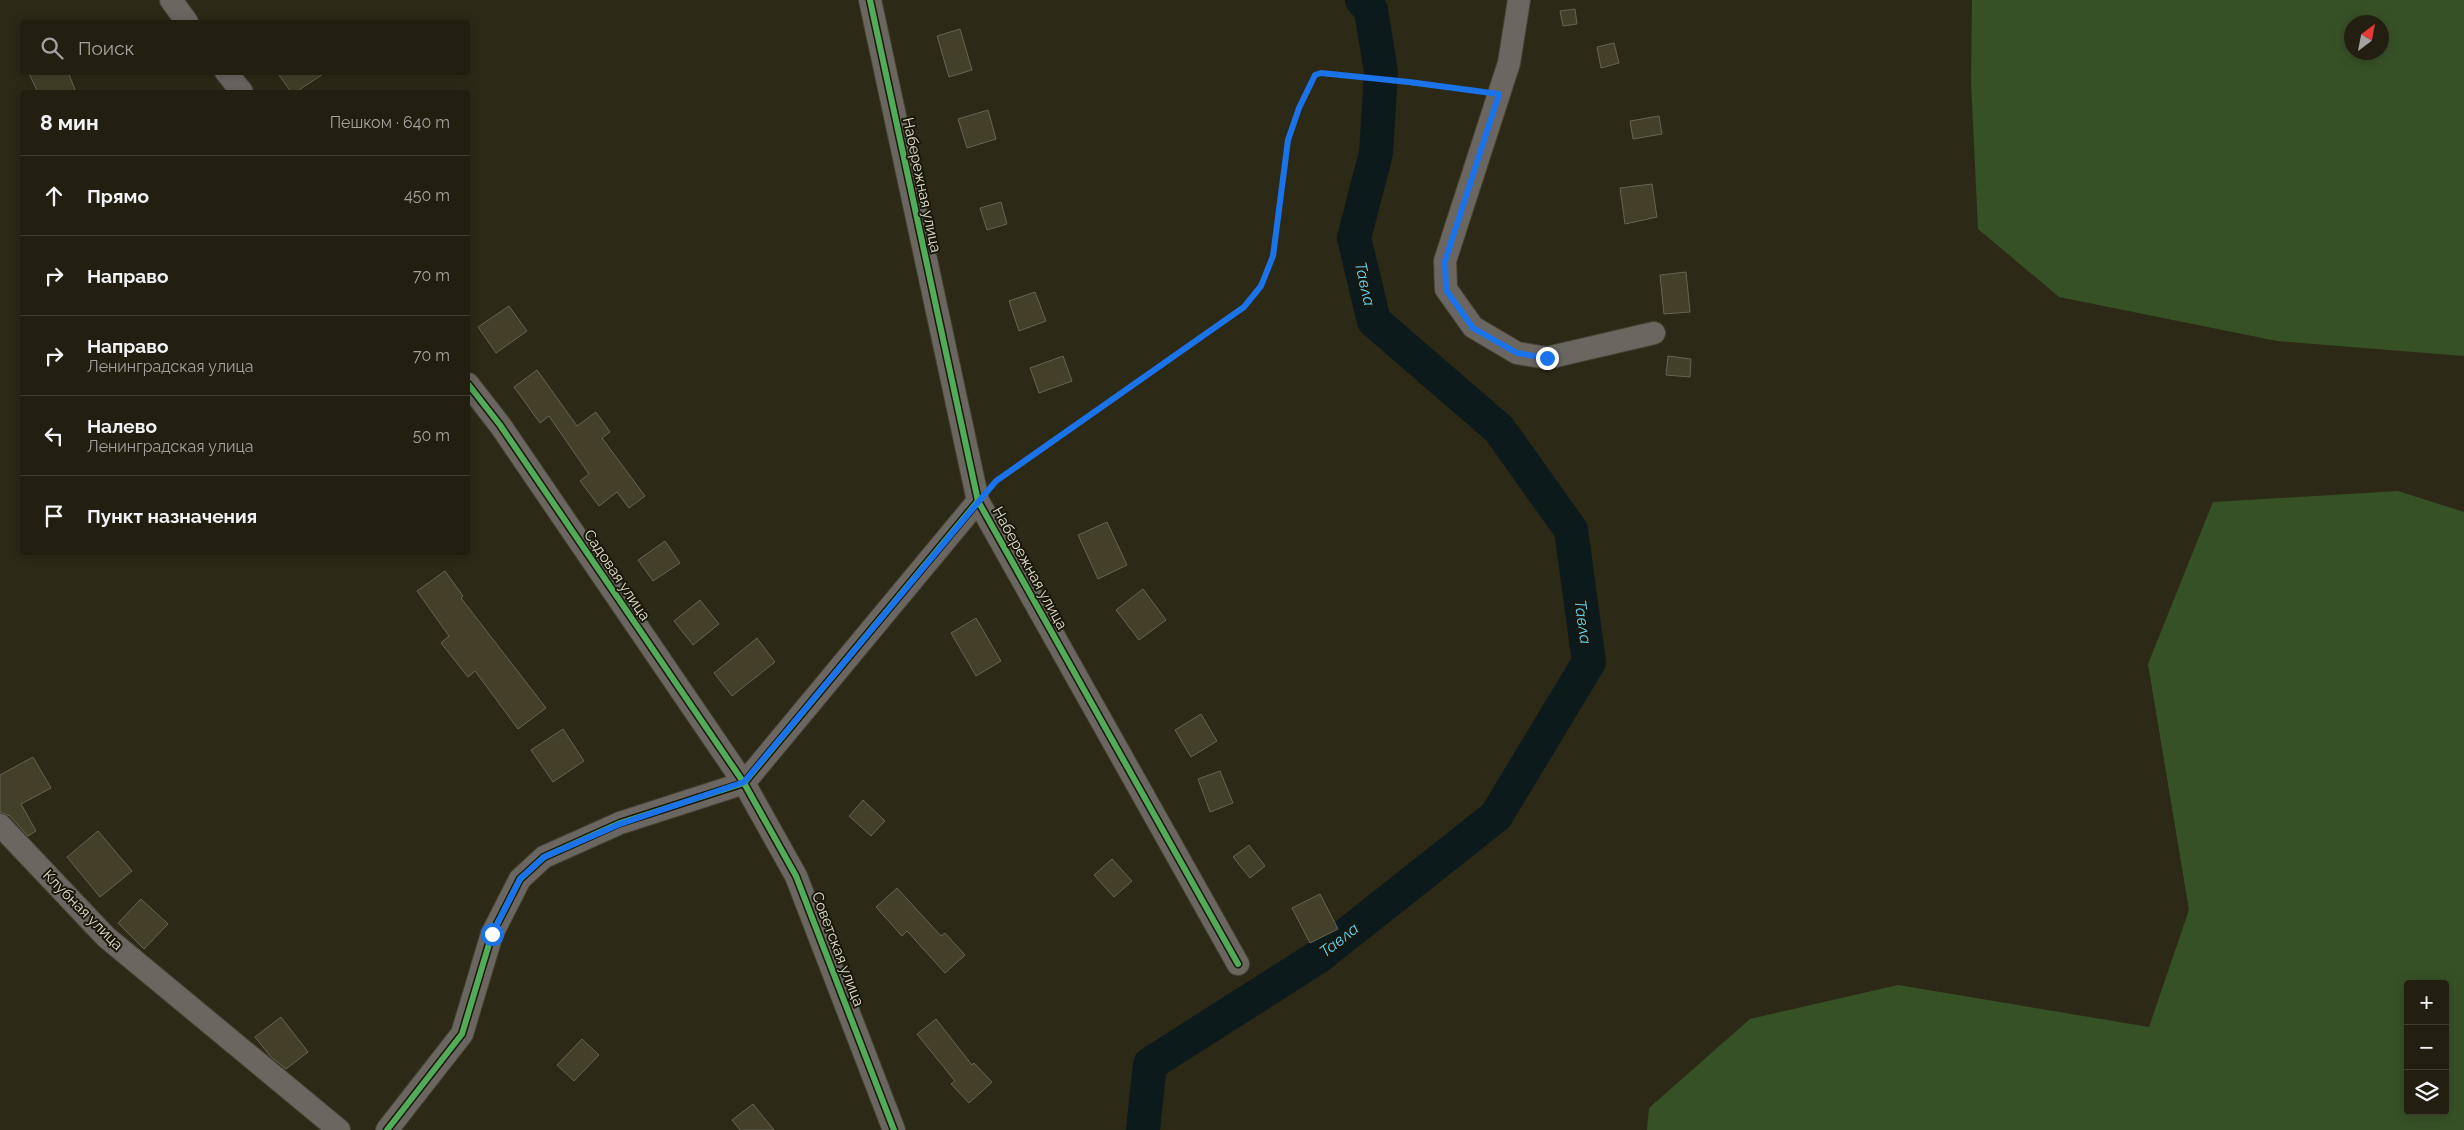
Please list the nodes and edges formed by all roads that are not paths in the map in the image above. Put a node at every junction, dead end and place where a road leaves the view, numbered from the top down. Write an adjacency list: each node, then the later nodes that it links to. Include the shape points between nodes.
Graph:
1 (171, 0): 4 (street)
2 (870, 0): 9 (street, Набережная улица)
3 (1519, 0): 7 (street, via 1509,63 1445,261 1446,290 1473,328 1517,353 1547,358)
4 (186, 20)
5 (228, 75): 6 (street)
6 (240, 90)
7 (1654, 333)
8 (470, 387): 10 (street, Садовая улица, via 500,425)
9 (978, 501): 10 (street); 12 (street, Набережная улица)
10 (744, 782): 14 (street, via 620,824 544,857 520,879 492,934 462,1034); 15 (street, Советская улица, via 796,876)
11 (0, 825): 13 (street, Клубная улица, via 106,937)
12 (1238, 964)
13 (340, 1130)
14 (388, 1130)
15 (894, 1130)

